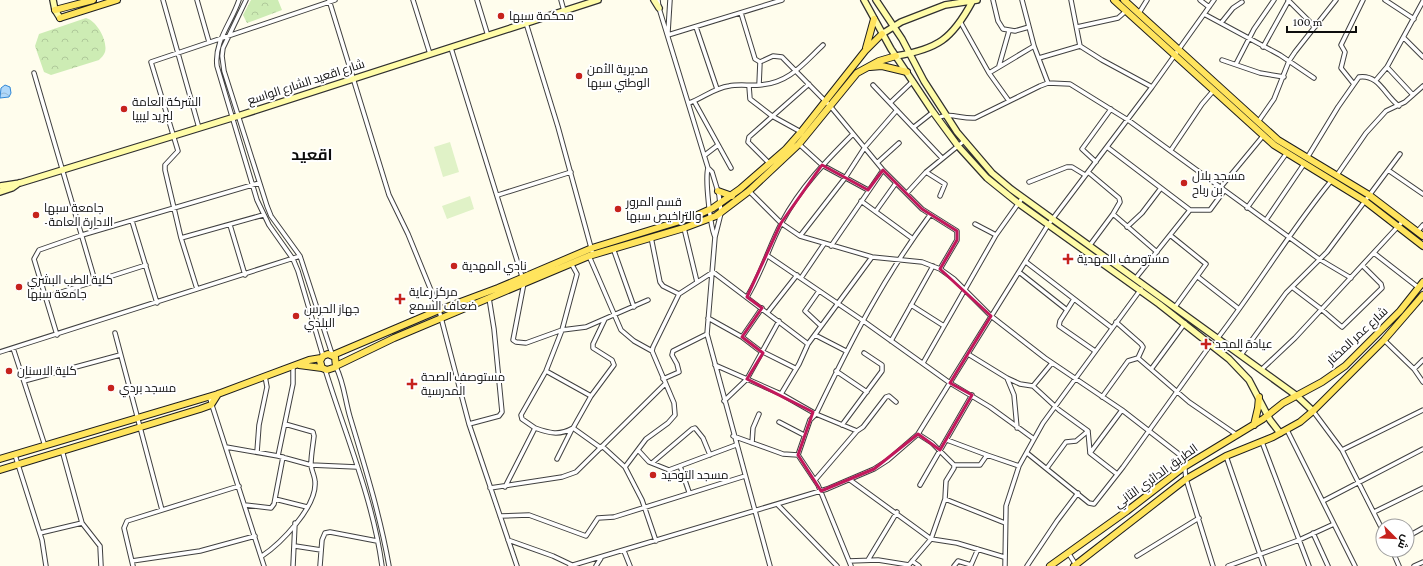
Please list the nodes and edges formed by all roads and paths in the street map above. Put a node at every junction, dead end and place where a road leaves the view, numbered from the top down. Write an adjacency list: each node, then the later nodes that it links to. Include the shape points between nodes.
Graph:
1 (53, 0): 41 (main road)
2 (93, 0): 41 (main road)
3 (117, 0): 47 (main road)
4 (163, 0): 73 (street)
5 (197, 0): 66 (street)
6 (239, 0): 63 (street)
7 (246, 0): 60 (street)
8 (335, 0): 33 (street)
9 (413, 0): 75 (street)
10 (477, 0): 62 (street)
11 (561, 0): 42 (street)
12 (598, 0): 42 (main road, شارع اقعيد الشارع الواسع)
13 (654, 0): 40 (main road)
14 (658, 0): 40 (street)
15 (670, 0): 61 (street)
16 (782, 0): 44 (street)
17 (864, 0): 48 (main road)
18 (876, 0): 53 (main road)
19 (993, 0): 58 (street, via 1000,26)
20 (1022, 0): 55 (street)
21 (1071, 0): 56 (street)
22 (1114, 0): 43 (main road)
23 (1124, 0): 45 (main road)
24 (1147, 0): 45 (street)
25 (1200, 0): 39 (street)
26 (1214, 0): 39 (street)
27 (1274, 0): 65 (street)
28 (1289, 0): 37 (street); 70 (street)
29 (1296, 0): 37 (street)
30 (1336, 0): 57 (street)
31 (1363, 0): 97 (street, via 1341,45 1345,52 1341,68)
32 (1385, 0): 49 (street)
33 (329, 1): 60 (street); 92 (street)
34 (975, 1): 35 (main road); 51 (main road)
35 (944, 2): 53 (main road)
36 (1242, 2): 52 (street, via 1233,8)
37 (1293, 4): 57 (street)
38 (1422, 4): 49 (street)
39 (1209, 7): 46 (street)
40 (659, 8): 61 (street)
41 (55, 10): 47 (main road)
42 (564, 11): 50 (main road, شارع اقعيد الشارع الواسع)
43 (1126, 11): 56 (street, via 1118,18); 74 (main road)
44 (741, 13): 54 (street); 82 (street, via 753,57)
45 (1138, 13): 74 (main road)
46 (1204, 14): 52 (street); 74 (street)
47 (60, 18)
48 (874, 19): 59 (main road); 72 (main road)
49 (1414, 20): 64 (street)
50 (526, 23): 62 (main road, شارع اقعيد الشارع الواسع); 151 (street)
51 (961, 23): 76 (main road, via 940,42); 90 (street)
52 (1221, 23): 65 (street)
53 (893, 26): 59 (main road); 76 (main road)
54 (696, 27): 61 (street); 104 (street)
55 (1029, 27): 58 (street); 68 (street)
56 (1077, 27): 69 (street)
57 (1315, 27): 81 (street)
58 (1009, 31): 84 (street)
59 (882, 34): 72 (main road); 77 (main road)
60 (229, 35): 63 (street); 118 (street, via 223,48 222,62)
61 (668, 35): 110 (street)
62 (488, 36): 71 (main road, شارع اقعيد الشارع الواسع)
63 (222, 37): 66 (street); 120 (street, via 216,56 217,66)
64 (1404, 38): 78 (street); 85 (street)
65 (1249, 39): 70 (street); 83 (street)
66 (209, 42): 73 (street)
67 (823, 45): 87 (street)
68 (1034, 46): 79 (street); 84 (street)
69 (1080, 46): 79 (street); 103 (street)
70 (1264, 47): 81 (street)
71 (452, 48): 75 (main road, شارع اقعيد الشارع الواسع); 172 (street)
72 (865, 51): 107 (main road)
73 (179, 53): 124 (street); 127 (street, via 151,62)
74 (1177, 53): 103 (street); 105 (main road); 122 (main road)
75 (430, 54): 92 (main road, شارع اقعيد الشارع الواسع)
76 (909, 54): 77 (main road); 116 (main road)
77 (896, 56): 86 (main road); 88 (main road)
78 (1423, 57)
79 (1039, 58): 96 (street)
80 (1222, 60): 83 (street)
81 (1289, 61): 91 (street); 93 (street)
82 (760, 62): 87 (street, via 778,56); 99 (street)
83 (1236, 64): 91 (street, via 1260,73)
84 (999, 66): 90 (street)
85 (1387, 67): 94 (street); 106 (street)
86 (865, 68): 88 (main road, via 882,66); 113 (main road, via 852,78)
87 (796, 71): 98 (street); 99 (street, via 777,83)
88 (907, 72): 95 (main road)
89 (34, 73): 148 (street)
90 (989, 73): 108 (street)
91 (1284, 77): 122 (street, via 1274,99)
92 (354, 78): 118 (main road, شارع اقعيد الشارع الواسع); 267 (street, via 389,195)
93 (1314, 78)
94 (1376, 80): 97 (street, via 1364,76 1358,77); 112 (street)
95 (913, 81): 111 (street); 117 (main road)
96 (1048, 83): 108 (street); 115 (street, via 1070,84)
97 (1353, 83): 141 (street)
98 (808, 84): 107 (street); 119 (street)
99 (760, 85): 101 (street)
100 (873, 85): 111 (street)
101 (749, 86): 104 (street, via 729,85); 119 (street, via 750,99)
102 (1423, 86): 106 (street)
103 (1152, 87): 121 (street)
104 (716, 89): 109 (street)
105 (1214, 90): 128 (main road); 136 (street)
106 (1413, 95): 112 (street)
107 (825, 101): 113 (street); 125 (main road)
108 (1009, 101): 116 (street, via 975,118)
109 (694, 102): 110 (street); 132 (street)
110 (689, 103): 139 (street)
111 (890, 103): 114 (street)
112 (1399, 106): 154 (street, via 1390,108 1375,123)
113 (831, 107): 126 (street); 131 (main road)
114 (896, 110): 123 (street); 134 (street)
115 (1111, 110): 121 (street); 143 (street, via 1082,149)
116 (946, 114): 117 (street); 129 (main road)
117 (935, 115): 123 (street); 133 (main road)
118 (238, 116): 120 (main road, شارع اقعيد الشارع الواسع); 159 (street)
119 (772, 116): 125 (street); 144 (street, via 748,140)
120 (231, 118): 124 (main road, شارع اقعيد الشارع الواسع); 162 (street)
121 (1128, 120): 135 (street); 136 (street)
122 (1258, 122): 141 (main road)
123 (914, 127): 140 (street)
124 (199, 128): 127 (main road, شارع اقعيد الشارع الواسع)
125 (801, 132): 144 (main road)
126 (853, 134): 134 (street); 145 (street)
127 (173, 136): 148 (main road, شارع اقعيد الشارع الواسع); 181 (street, via 178,151 165,165 165,170)
128 (1263, 136): 137 (main road); 164 (street)
129 (964, 141): 133 (street); 176 (main road, via 992,173)
130 (899, 143): 142 (street)
131 (799, 144): 145 (street); 167 (main road)
132 (718, 145): 139 (street); 147 (street)
133 (958, 146): 140 (street); 180 (main road, via 987,178)
134 (865, 147): 142 (street); 155 (street)
135 (1107, 147): 143 (street); 163 (street)
136 (1171, 150): 164 (street)
137 (1286, 154): 141 (main road); 182 (street)
138 (1400, 154): 150 (street)
139 (705, 155): 146 (street)
140 (942, 158): 152 (street)
141 (1306, 161): 154 (main road); 156 (main road); 192 (street)
142 (878, 162): 149 (street)
143 (1096, 162): 153 (street)
144 (769, 163): 174 (main road)
145 (822, 165): 155 (street); 195 (street)
146 (708, 168): 166 (street, via 712,172); 183 (street)
147 (731, 168)
148 (62, 169): 157 (main road, شارع اقعيد الشارع الواسع); 204 (street)
149 (883, 170): 160 (street); 165 (street)
150 (1388, 170): 171 (street); 173 (street)
151 (570, 172): 172 (street); 220 (street)
152 (926, 172): 170 (street); 175 (street, via 945,184)
153 (1087, 174): 158 (street, via 1067,167); 187 (street, via 1119,198 1120,202); 191 (street)
154 (1337, 175): 173 (main road)
155 (845, 178): 165 (street); 207 (street)
156 (1331, 181): 178 (main road); 211 (street)
157 (20, 182): 161 (main road, شارع اقعيد الشارع الواسع); 169 (main road, شارع اقعيد الشارع الواسع)
158 (1029, 182)
159 (259, 183): 162 (street); 222 (street, via 272,216)
160 (896, 183): 170 (street); 185 (street)
161 (0, 186)
162 (252, 186): 181 (street); 188 (street)
163 (1161, 188): 184 (street); 200 (street, via 1142,213)
164 (1220, 188): 168 (street)
165 (868, 190): 177 (street)
166 (718, 191): 174 (main road); 179 (street)
167 (749, 191): 186 (main road); 195 (street)
168 (1224, 191): 182 (street); 184 (street, via 1210,210)
169 (0, 192)
170 (907, 193): 189 (street)
171 (1423, 194)
172 (498, 195): 242 (street)
173 (1369, 195): 178 (street); 194 (main road)
174 (732, 196): 179 (main road)
175 (940, 196)
176 (1023, 197): 180 (street); 191 (main road)
177 (861, 201): 185 (street); 216 (street)
178 (1365, 201): 201 (main road); 226 (street)
179 (721, 203): 183 (main road); 186 (street)
180 (1018, 203): 198 (main road); 205 (street)
181 (174, 208): 193 (street); 212 (street)
182 (1247, 208): 192 (street)
183 (710, 210): 190 (street); 220 (main road)
184 (1190, 210): 206 (street)
185 (876, 211): 213 (street)
186 (721, 213): 190 (main road); 210 (street)
187 (1113, 214): 200 (street); 215 (street)
188 (263, 215): 196 (street); 225 (street)
189 (930, 215): 213 (street); 233 (street, via 958,234)
190 (711, 218): 202 (main road); 210 (street)
191 (1053, 218): 198 (street); 215 (main road)
192 (1266, 220): 211 (street)
193 (132, 221): 204 (street); 230 (street)
194 (1404, 221): 201 (street); 203 (main road)
195 (781, 223): 207 (street); 223 (street)
196 (230, 224): 212 (street); 236 (street)
197 (976, 224): 205 (street)
198 (1048, 225): 228 (street); 252 (main road)
199 (1423, 225): 203 (street)
200 (1127, 227): 219 (street)
201 (1398, 227): 217 (main road); 221 (street)
202 (684, 228): 209 (main road); 244 (street)
203 (1417, 232): 208 (main road)
204 (82, 235): 243 (street); 255 (street, via 44,248 35,254)
205 (996, 235): 251 (street)
206 (1170, 235): 219 (street); 238 (street, via 1205,262 1206,266)
207 (800, 236): 214 (street)
208 (1423, 236)
209 (651, 237): 218 (main road); 253 (street, via 661,284)
210 (715, 237): 234 (street)
211 (1288, 237): 226 (street); 269 (street)
212 (181, 238): 248 (street)
213 (913, 238): 227 (street)
214 (824, 244): 216 (street); 239 (street)
215 (1090, 245): 241 (main road)
216 (831, 246): 224 (street)
217 (1423, 246)
218 (613, 248): 220 (main road); 263 (street)
219 (1157, 252): 241 (street)
220 (591, 253): 229 (main road); 242 (main road); 271 (street)
221 (1374, 253): 232 (street); 249 (street)
222 (300, 256): 225 (street); 303 (street)
223 (768, 256): 237 (street); 257 (street)
224 (872, 257): 227 (street); 261 (street)
225 (293, 259): 236 (street); 305 (street)
226 (1319, 259): 240 (street); 247 (street)
227 (899, 260): 231 (street, via 922,262); 276 (street)
228 (1026, 262): 235 (street); 258 (street)
229 (572, 263): 242 (main road); 283 (street, via 577,274)
230 (146, 265): 243 (street); 260 (street)
231 (933, 266): 233 (street); 262 (street)
232 (1363, 266): 240 (street); 266 (street, via 1382,288 1342,327)
233 (940, 269): 251 (street)
234 (713, 272): 244 (street); 257 (street); 274 (street)
235 (1019, 272): 268 (street); 272 (street)
236 (245, 274): 248 (street)
237 (797, 275): 239 (street); 270 (street)
238 (1198, 277): 264 (street); 269 (street)
239 (802, 278): 250 (street)
240 (1351, 278): 266 (street)
241 (1135, 279): 246 (main road)
242 (523, 280): 256 (main road); 267 (main road); 283 (street, via 513,340 526,342)
243 (95, 281): 255 (street)
244 (697, 282): 253 (street)
245 (1423, 282): 249 (main road, شارع عمر المختار)
246 (1144, 285): 252 (street); 264 (main road)
247 (1292, 287): 266 (street); 304 (street)
248 (197, 288): 260 (street)
249 (1419, 288): 326 (main road, شارع عمر المختار, via 1364,348 1345,366)
250 (819, 291): 261 (street); 280 (street, via 805,312)
251 (966, 291): 272 (street); 281 (street)
252 (1140, 291): 278 (street); 279 (main road)
253 (679, 294): 295 (street)
254 (1423, 294): 290 (main road, شارع عمر المختار)
255 (46, 297): 286 (street)
256 (489, 297): 273 (main road); 355 (street, via 502,412 499,416)
257 (747, 297): 265 (street)
258 (1074, 299): 268 (street); 282 (street)
259 (648, 300): 263 (street)
260 (157, 303): 286 (street)
261 (837, 303): 276 (street); 280 (street)
262 (911, 305): 281 (street); 291 (street)
263 (634, 306): 271 (street)
264 (1175, 307): 289 (main road)
265 (762, 308): 270 (street); 288 (street)
266 (1321, 309): 318 (street)
267 (439, 310): 273 (street); 303 (main road)
268 (1067, 310): 297 (street, via 1059,326)
269 (1239, 310): 289 (street)
270 (768, 312): 277 (street)
271 (615, 315): 275 (street); 295 (street, via 624,334)
272 (991, 316): 301 (street); 309 (street)
273 (441, 317): 312 (main road); 355 (street)
274 (708, 318): 285 (street); 288 (street)
275 (605, 319): 283 (street, via 579,329); 338 (street, via 593,348 612,360 614,365)
276 (862, 320): 291 (street); 296 (street)
277 (779, 321): 292 (street); 299 (street)
278 (1116, 322): 282 (street); 306 (street, via 1141,344 1143,348)
279 (1185, 323): 293 (main road); 314 (street)
280 (821, 326): 287 (street)
281 (944, 326): 308 (street)
282 (1112, 328): 297 (street)
283 (562, 330): 317 (street)
284 (115, 333): 302 (street)
285 (706, 334): 311 (street); 323 (street, via 673,351 678,372)
286 (58, 335): 294 (street)
287 (815, 335): 292 (street); 296 (street)
288 (742, 337): 299 (street)
289 (1217, 339): 304 (main road)
290 (1384, 340): 316 (street); 333 (main road, شارع عمر المختار)
291 (891, 341): 308 (street)
292 (808, 344): 313 (street)
293 (1211, 344): 331 (street); 341 (main road, via 1237,365)
294 (13, 348): 298 (street); 325 (street)
295 (652, 351): 323 (street)
296 (846, 351): 319 (street)
297 (1095, 351): 322 (street)
298 (0, 352)
299 (763, 352): 313 (street); 324 (street)
300 (864, 353): 332 (street, via 882,367 882,371)
301 (968, 354): 321 (street); 328 (street)
302 (120, 355): 325 (street); 352 (street)
303 (332, 355): 305 (main road); 312 (main road, via 336,360)
304 (1240, 355): 318 (main road)
305 (322, 357): 310 (main road); 315 (main road, via 320,363)
306 (1138, 358): 314 (street); 339 (street, via 1128,361)
307 (1423, 360): 316 (street)
308 (923, 363): 328 (street)
309 (1052, 363): 322 (street); 330 (street)
310 (295, 365): 315 (main road); 320 (main road); 354 (street)
311 (715, 365): 324 (street); 342 (street)
312 (336, 366): 315 (main road, via 330,370); 470 (street, via 343,382 349,414 371,487)
313 (795, 368): 335 (street)
314 (1152, 368): 331 (street)
315 (324, 369): 402 (street)
316 (1414, 369): 327 (street)
317 (546, 370): 338 (street); 359 (street, via 521,415 522,419)
318 (1261, 370): 340 (main road)
319 (836, 371): 332 (street); 350 (street)
320 (266, 376): 334 (main road); 384 (street, via 267,387 259,425)
321 (1007, 378): 330 (street); 361 (street, via 1014,395)
322 (1075, 378): 339 (street); 345 (street)
323 (663, 379): 329 (street)
324 (747, 379): 335 (street); 342 (street)
325 (24, 381): 376 (street)
326 (1322, 382): 333 (main road); 340 (main road, شارع عمر المختار)
327 (1423, 382)
328 (950, 383): 336 (street); 367 (street)
329 (665, 384): 378 (street); 381 (street, via 674,403 675,415 646,439)
330 (1033, 386): 345 (street)
331 (1176, 391): 365 (street); 369 (street)
332 (867, 392): 357 (street)
333 (1330, 393): 348 (main road, شارع عمر المختار)
334 (218, 394): 337 (main road); 344 (main road)
335 (781, 394): 350 (street)
336 (972, 395): 361 (street); 371 (street)
337 (209, 396): 344 (street); 352 (main road)
338 (591, 396): 360 (street)
339 (1102, 396): 346 (street)
340 (1297, 396): 348 (main road); 351 (main road, الطريق الدائري الثاني)
341 (1259, 397): 351 (main road); 356 (main road)
342 (724, 401): 370 (street)
343 (896, 402): 363 (street, via 889,396 886,397)
344 (211, 405): 358 (main road); 377 (street)
345 (1056, 406): 364 (street); 372 (street)
346 (1122, 410): 365 (street); 386 (street)
347 (1423, 410): 383 (street)
348 (1313, 411): 362 (main road, الطريق الدائري الثاني); 383 (street)
349 (759, 414): 374 (street, via 753,428)
350 (816, 414): 357 (street); 368 (street, via 810,420)
351 (1267, 415): 356 (main road, الطريق الدائري الثاني); 366 (main road)
352 (139, 419): 358 (street); 376 (main road)
353 (779, 422): 368 (street)
354 (285, 424): 391 (street); 398 (street, via 313,432)
355 (469, 424): 416 (street)
356 (1254, 424): 369 (main road, الطريق الدائري الثاني)
357 (842, 425): 363 (street)
358 (140, 426): 380 (main road); 428 (street)
359 (535, 428): 360 (street, via 557,434); 415 (street)
360 (573, 428): 378 (street); 395 (street)
361 (1017, 428): 372 (street)
362 (1287, 430): 366 (main road, الطريق الدائري الثاني); 423 (street)
363 (857, 431): 410 (street)
364 (1088, 431): 386 (street); 405 (street, via 1076,441 1066,442)
365 (1148, 431): 404 (street, via 1180,455); 407 (street)
366 (1280, 433): 373 (main road, الطريق الدائري الثاني)
367 (918, 434): 382 (street); 411 (street, via 888,460)
368 (804, 435): 389 (street)
369 (1237, 435): 404 (main road, الطريق الدائري الثاني)
370 (734, 436): 374 (street); 375 (street)
371 (947, 440): 382 (street); 390 (street)
372 (1034, 440): 385 (street)
373 (1262, 442): 392 (main road, الطريق الدائري الثاني); 444 (street)
374 (752, 443): 389 (street, via 783,454)
375 (736, 445): 388 (street); 408 (street)
376 (45, 446): 387 (main road)
377 (226, 447): 384 (street); 414 (street)
378 (602, 447): 403 (street); 415 (street, via 571,474)
379 (1423, 449): 412 (street)
380 (62, 450): 397 (main road); 435 (street)
381 (638, 450): 396 (street); 403 (street)
382 (940, 450): 399 (street); 413 (street)
383 (1342, 450): 412 (street)
384 (257, 452): 391 (street)
385 (1027, 453): 401 (street); 405 (street)
386 (1090, 453): 407 (street)
387 (15, 455): 394 (main road); 397 (street)
388 (710, 455): 396 (street, via 703,438 695,428); 400 (street)
389 (798, 455): 410 (street)
390 (987, 455): 399 (street, via 980,465); 401 (street)
391 (278, 456): 393 (street)
392 (1226, 456): 409 (main road, الطريق الدائري الثاني); 452 (street)
393 (283, 457): 398 (street); 421 (street)
394 (0, 459)
395 (556, 459)
396 (652, 463): 400 (street, via 669,470)
397 (18, 464): 406 (main road); 439 (street)
398 (311, 465): 402 (street); 427 (street, via 315,483)
399 (954, 465): 422 (street, via 946,481)
400 (680, 466): 419 (street)
401 (1019, 466): 437 (street, via 1008,495)
402 (357, 467): 445 (street)
403 (625, 467): 426 (street)
404 (1184, 467): 409 (street); 451 (main road, الطريق الدائري الثاني)
405 (1047, 468): 420 (street)
406 (0, 470)
407 (1117, 474): 420 (street, via 1094,504)
408 (745, 476): 419 (street); 429 (street)
409 (1186, 479): 433 (street); 483 (main road, الطريق الدائري الثاني)
410 (815, 480): 418 (street)
411 (850, 480): 418 (street); 430 (street)
412 (1359, 481): 423 (street); 431 (street)
413 (920, 485)
414 (239, 486): 424 (street); 428 (street)
415 (505, 487): 416 (street)
416 (490, 488): 432 (street)
417 (1423, 488): 431 (street)
418 (821, 491): 425 (street); 460 (street)
419 (689, 492): 426 (street)
420 (1078, 494): 481 (street)
421 (275, 499): 424 (street, via 271,508); 427 (street)
422 (945, 499): 437 (street); 442 (street)
423 (1323, 501): 438 (street)
424 (245, 505): 441 (street)
425 (778, 505): 429 (street); 476 (street)
426 (645, 506): 432 (street, via 612,518 598,518 586,536 529,515); 446 (street)
427 (307, 507): 436 (street)
428 (162, 510): 459 (street, via 126,521 124,525)
429 (755, 512): 446 (street); 475 (street)
430 (897, 512): 442 (street); 457 (street)
431 (1374, 512): 434 (street)
432 (500, 516): 443 (street)
433 (1199, 518): 454 (street); 484 (street)
434 (1377, 518)
435 (82, 523): 439 (street); 464 (street, via 100,546)
436 (295, 523): 447 (street); 453 (street, via 276,546)
437 (1004, 523): 456 (street)
438 (1334, 524): 440 (street); 489 (street)
439 (40, 533): 463 (street)
440 (1313, 533): 444 (street); 488 (street)
441 (255, 536): 453 (street); 459 (street, via 200,551)
442 (931, 539): 448 (street); 458 (street)
443 (508, 540): 471 (street); 472 (street, via 553,556)
444 (1299, 540): 452 (street); 487 (street)
445 (377, 541): 449 (street, via 328,532 323,536); 469 (street)
446 (656, 541): 450 (street)
447 (295, 546): 449 (street); 467 (street)
448 (978, 549): 456 (street); 479 (street, via 971,565 958,561)
449 (321, 550): 468 (street)
450 (624, 551): 455 (street); 474 (street)
451 (1070, 554): 482 (main road, الطريق الدائري الثاني); 483 (street)
452 (1260, 555): 485 (street); 486 (street)
453 (262, 556): 466 (street)
454 (1137, 556)
455 (601, 558): 472 (street); 473 (street)
456 (1004, 558): 480 (street)
457 (868, 560): 460 (street); 462 (street)
458 (912, 560): 462 (street); 478 (street)
459 (132, 561): 465 (street)
460 (850, 561): 477 (street)
461 (1423, 562): 490 (street)
462 (908, 565)
463 (46, 566)
464 (101, 566)
465 (132, 566)
466 (264, 566)
467 (293, 566)
468 (320, 566)
469 (382, 566)
470 (389, 566)
471 (517, 566)
472 (571, 566)
473 (596, 566)
474 (630, 566)
475 (770, 566)
476 (837, 566)
477 (851, 566)
478 (919, 566)
479 (954, 566)
480 (1005, 566)
481 (1027, 566)
482 (1050, 566)
483 (1076, 566)
484 (1213, 566)
485 (1228, 566)
486 (1264, 566)
487 (1309, 566)
488 (1328, 566)
489 (1355, 566)
490 (1414, 566)

